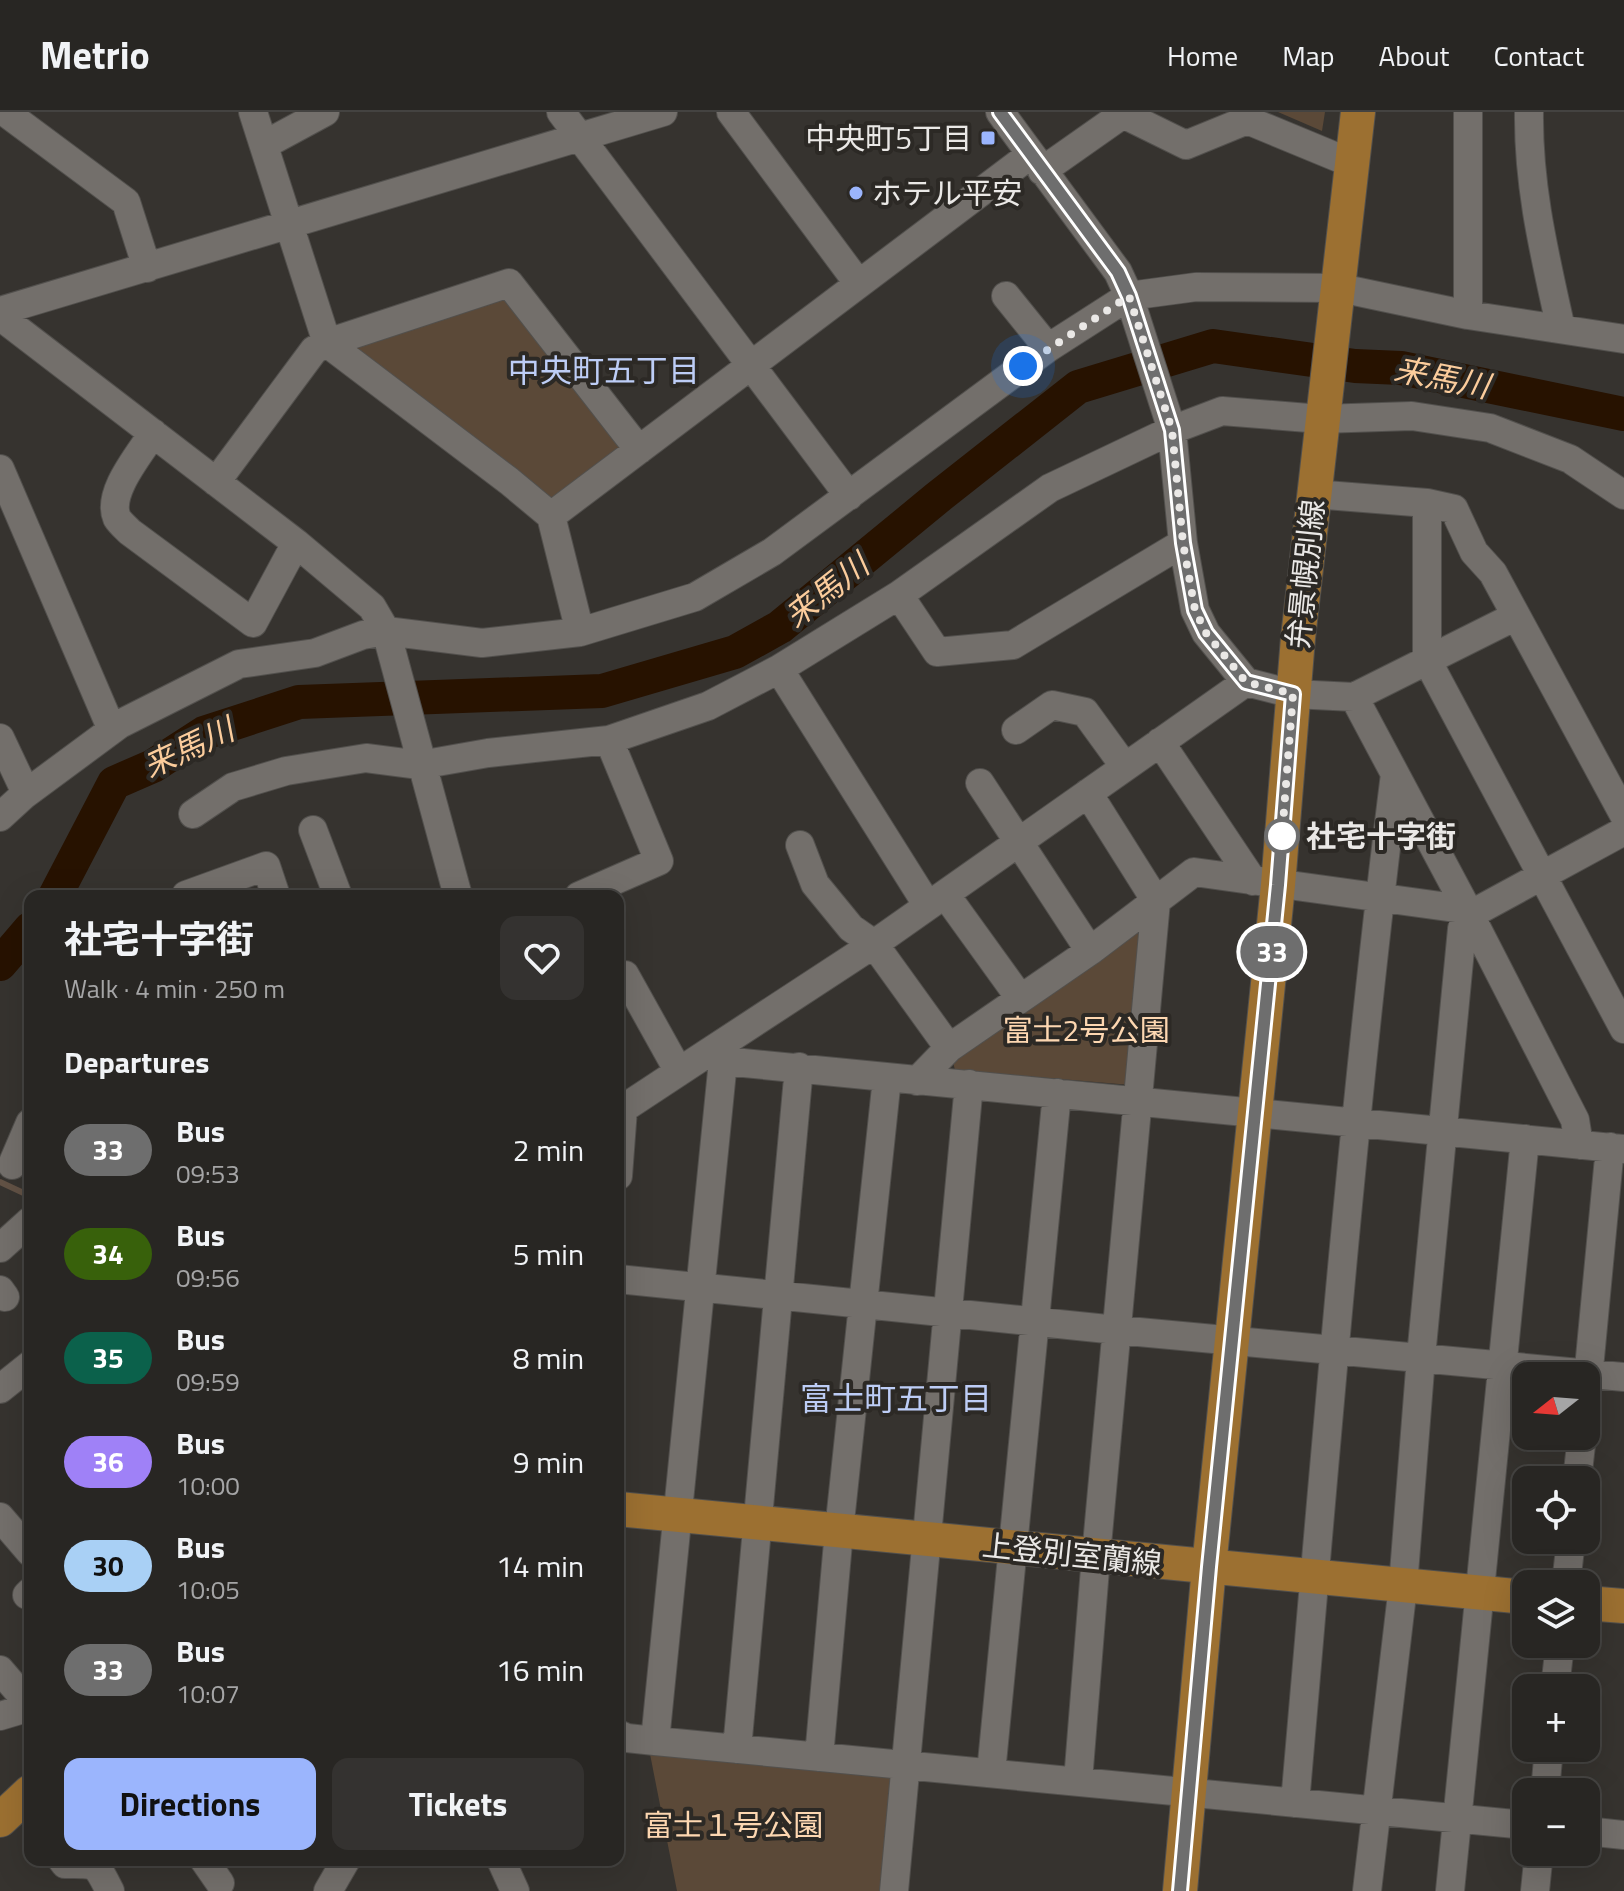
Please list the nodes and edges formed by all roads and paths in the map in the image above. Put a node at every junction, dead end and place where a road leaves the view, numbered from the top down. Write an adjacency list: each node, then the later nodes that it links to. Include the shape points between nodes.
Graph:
1 (5, 112): 16 (street, via 126,202)
2 (253, 112): 12 (street)
3 (325, 112): 12 (street)
4 (561, 112): 11 (street)
5 (663, 112): 11 (street)
6 (731, 112): 17 (street)
7 (1000, 112): 13 (street)
8 (1358, 112): 14 (main road)
9 (1468, 112): 22 (street)
10 (1529, 112): 23 (street, via 1534,203)
11 (580, 136): 15 (street); 27 (street)
12 (264, 145): 15 (street)
13 (1036, 163): 14 (street, via 1123,114 1186,145 1247,120); 17 (street); 20 (street, via 1118,272)
14 (1351, 163): 18 (main road)
15 (291, 226): 16 (street); 25 (street)
16 (147, 268): 21 (street)
17 (858, 283): 27 (street)
18 (1338, 294): 20 (street, via 1196,287); 22 (street); 28 (main road, 弁景幌別線)
19 (1006, 296): 26 (street)
20 (1132, 306): 26 (street); 29 (street)
21 (0, 314): 30 (street)
22 (1468, 315): 23 (street)
23 (1561, 329): 24 (street)
24 (1624, 339)
25 (327, 343): 31 (street, via 509,283); 33 (street, via 314,350); 38 (street)
26 (1048, 348): 36 (street)
27 (750, 366): 31 (street); 36 (street)
28 (1322, 411): 29 (street, via 1222,411); 34 (main road, 弁景幌別線); 35 (street, via 1412,416 1490,428 1570,459)
29 (1169, 421): 40 (street); 41 (street, via 1050,488)
30 (153, 433): 33 (street); 39 (street, via 117,491 118,519 130,532 253,623)
31 (639, 450): 38 (street)
32 (0, 469): 50 (street)
33 (216, 482): 39 (street)
34 (1313, 494): 37 (street); 48 (main road, 弁景幌別線)
35 (1624, 495)
36 (849, 496): 43 (street, via 772,552 695,597)
37 (1427, 503): 42 (street, via 1454,509 1474,552 1493,573); 45 (street)
38 (551, 516): 43 (street)
39 (296, 543): 44 (street, via 372,607)
40 (1183, 543): 41 (street, via 1013,645 937,652); 47 (street, via 1195,610 1206,633)
41 (899, 595): 46 (street)
42 (1516, 616): 45 (street); 62 (street)
43 (580, 632): 44 (street, via 482,643)
44 (389, 643): 50 (street, via 363,635 315,653 239,664); 55 (street)
45 (1427, 660): 49 (street); 68 (street)
46 (779, 669): 53 (street, via 708,706); 76 (street)
47 (1246, 682): 48 (street); 54 (street)
48 (1293, 694): 49 (street); 69 (main road, 弁景幌別線)
49 (1354, 697): 57 (street)
50 (112, 730): 59 (street)
51 (1016, 730): 56 (street, via 1052,705 1085,712)
52 (0, 738): 59 (street)
53 (609, 740): 55 (street); 74 (street, via 659,861)
54 (1160, 742): 56 (street); 69 (street)
55 (419, 757): 61 (street, via 366,758 286,771 233,787); 73 (street)
56 (1125, 767): 60 (street)
57 (1395, 774): 75 (street); 78 (street)
58 (980, 783): 66 (street)
59 (26, 793): 63 (street)
60 (1088, 793): 66 (street); 77 (street)
61 (193, 814)
62 (1624, 815)
63 (0, 817)
64 (313, 830): 72 (street)
65 (1624, 831): 68 (street)
66 (1019, 842): 76 (street); 80 (street)
67 (800, 845): 79 (street, via 815,884 851,928)
68 (1542, 875): 78 (street, via 1477,911); 83 (street)
69 (1266, 883): 75 (street); 77 (street, via 1194,872); 94 (main road, 弁景幌別線)
70 (200, 890): 71 (street, via 266,866)
71 (274, 890)
72 (336, 890)
73 (455, 890)
74 (593, 890)
75 (1380, 897): 78 (street); 95 (street)
76 (936, 900): 79 (street); 82 (street)
77 (1156, 901): 80 (street); 92 (street)
78 (1467, 909): 96 (street); 99 (street, via 1575,1120)
79 (874, 944): 84 (street); 85 (street)
80 (1090, 951): 82 (street)
81 (625, 975): 87 (street)
82 (1020, 998): 84 (street)
83 (1624, 1029)
84 (949, 1048): 89 (street)
85 (716, 1056): 86 (street); 87 (street); 105 (street)
86 (799, 1067): 88 (street); 106 (street)
87 (679, 1072): 93 (street)
88 (887, 1078): 89 (street); 107 (street)
89 (917, 1081): 90 (street)
90 (969, 1084): 91 (street); 108 (street)
91 (1057, 1093): 92 (street); 109 (street)
92 (1137, 1102): 94 (street); 110 (street)
93 (624, 1108)
94 (1255, 1113): 95 (street); 111 (main road, 弁景幌別線)
95 (1357, 1123): 96 (street); 112 (street)
96 (1443, 1131): 98 (street); 113 (street)
97 (24, 1139): 101 (street)
98 (1525, 1139): 99 (street); 115 (street)
99 (1579, 1145): 100 (street)
100 (1617, 1148): 114 (street)
101 (14, 1166)
102 (24, 1226): 103 (street)
103 (0, 1248)
104 (624, 1280): 105 (street)
105 (698, 1287): 106 (street); 122 (street)
106 (777, 1295): 107 (street); 124 (street)
107 (863, 1304): 108 (street); 125 (street)
108 (949, 1312): 109 (street); 126 (street)
109 (1033, 1321): 110 (street); 128 (street)
110 (1117, 1330): 111 (street); 129 (street)
111 (1233, 1340): 112 (street); 130 (main road, 弁景幌別線)
112 (1336, 1349): 113 (street); 131 (street)
113 (1421, 1357): 115 (street); 132 (street)
114 (1590, 1362)
115 (1503, 1365): 116 (street); 133 (street)
116 (1512, 1367)
117 (24, 1370): 120 (street)
118 (1624, 1377): 119 (street)
119 (1600, 1383)
120 (0, 1389)
121 (624, 1510): 122 (main road, 上登別室蘭線)
122 (678, 1515): 124 (main road, 上登別室蘭線); 142 (street)
123 (0, 1517): 127 (street)
124 (757, 1523): 125 (main road, 上登別室蘭線); 143 (street)
125 (839, 1531): 126 (main road, 上登別室蘭線); 144 (street)
126 (927, 1539): 128 (main road, 上登別室蘭線); 145 (street)
127 (24, 1545)
128 (1012, 1548): 129 (main road, 上登別室蘭線); 146 (street)
129 (1096, 1556): 130 (main road, 上登別室蘭線); 147 (street)
130 (1209, 1567): 131 (main road, 上登別室蘭線); 148 (main road, 弁景幌別線)
131 (1314, 1577): 132 (main road, 上登別室蘭線); 150 (street)
132 (1403, 1586): 133 (main road, 上登別室蘭線); 151 (street)
133 (1480, 1593): 134 (main road, 上登別室蘭線); 152 (street)
134 (1512, 1596)
135 (1600, 1604): 136 (main road)
136 (1624, 1606)
137 (0, 1670): 138 (street)
138 (24, 1699)
139 (24, 1708): 140 (street)
140 (0, 1716)
141 (624, 1737): 142 (street)
142 (655, 1741): 143 (street)
143 (737, 1749): 144 (street)
144 (819, 1757): 145 (street)
145 (904, 1765): 146 (street); 166 (street)
146 (991, 1773): 147 (street)
147 (1078, 1781): 148 (street)
148 (1190, 1792): 150 (street); 167 (main road, 弁景幌別線)
149 (24, 1800): 153 (main road)
150 (1295, 1803): 151 (street)
151 (1376, 1810): 152 (street); 168 (street)
152 (1458, 1818): 154 (street); 169 (street)
153 (0, 1820)
154 (1512, 1824)
155 (1600, 1832): 156 (street)
156 (1624, 1835)
157 (95, 1866): 163 (street)
158 (208, 1866): 162 (street)
159 (343, 1866): 164 (street)
160 (504, 1866): 165 (street)
161 (1538, 1866): 170 (street)
162 (220, 1883)
163 (110, 1891)
164 (328, 1891)
165 (515, 1891)
166 (894, 1891)
167 (1180, 1891)
168 (1367, 1891)
169 (1450, 1891)
170 (1535, 1891)

